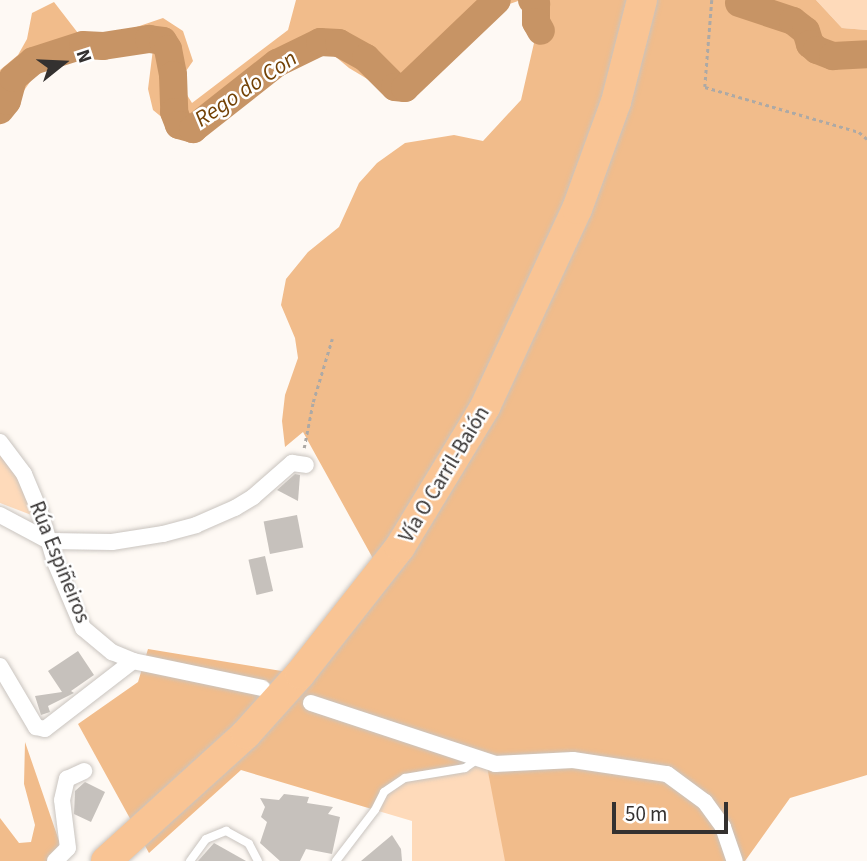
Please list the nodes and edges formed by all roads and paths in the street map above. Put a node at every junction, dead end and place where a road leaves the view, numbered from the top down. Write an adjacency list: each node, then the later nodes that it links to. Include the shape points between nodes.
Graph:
1 (642, 0): 16 (highway, Vía O Carril-Baión, via 616,102 577,209 485,407 400,547 300,674 246,734)
2 (712, 0): 3 (path, via 705,87 859,132)
3 (867, 139)
4 (332, 340): 6 (path)
5 (0, 442): 8 (street, Rúa Espiñeiros, via 24,474)
6 (299, 464): 8 (street, via 253,497 196,525 111,542)
7 (0, 515): 8 (street)
8 (48, 541): 9 (street, Rúa Espiñeiros, via 83,628 112,652)
9 (132, 661): 10 (street, via 45,729 36,727); 11 (street, Rúa Espiñeiros)
10 (0, 666)
11 (262, 688)
12 (311, 703): 13 (street)
13 (478, 759): 19 (lane, via 465,768 405,778 384,792); 20 (street, via 495,764 573,761 667,774 705,802 723,827)
14 (84, 771): 15 (street, via 67,779 62,800 68,848)
15 (55, 861)
16 (106, 861)
17 (190, 861): 18 (lane, via 206,839 226,831 249,844)
18 (258, 861)
19 (336, 861)
20 (734, 861)

